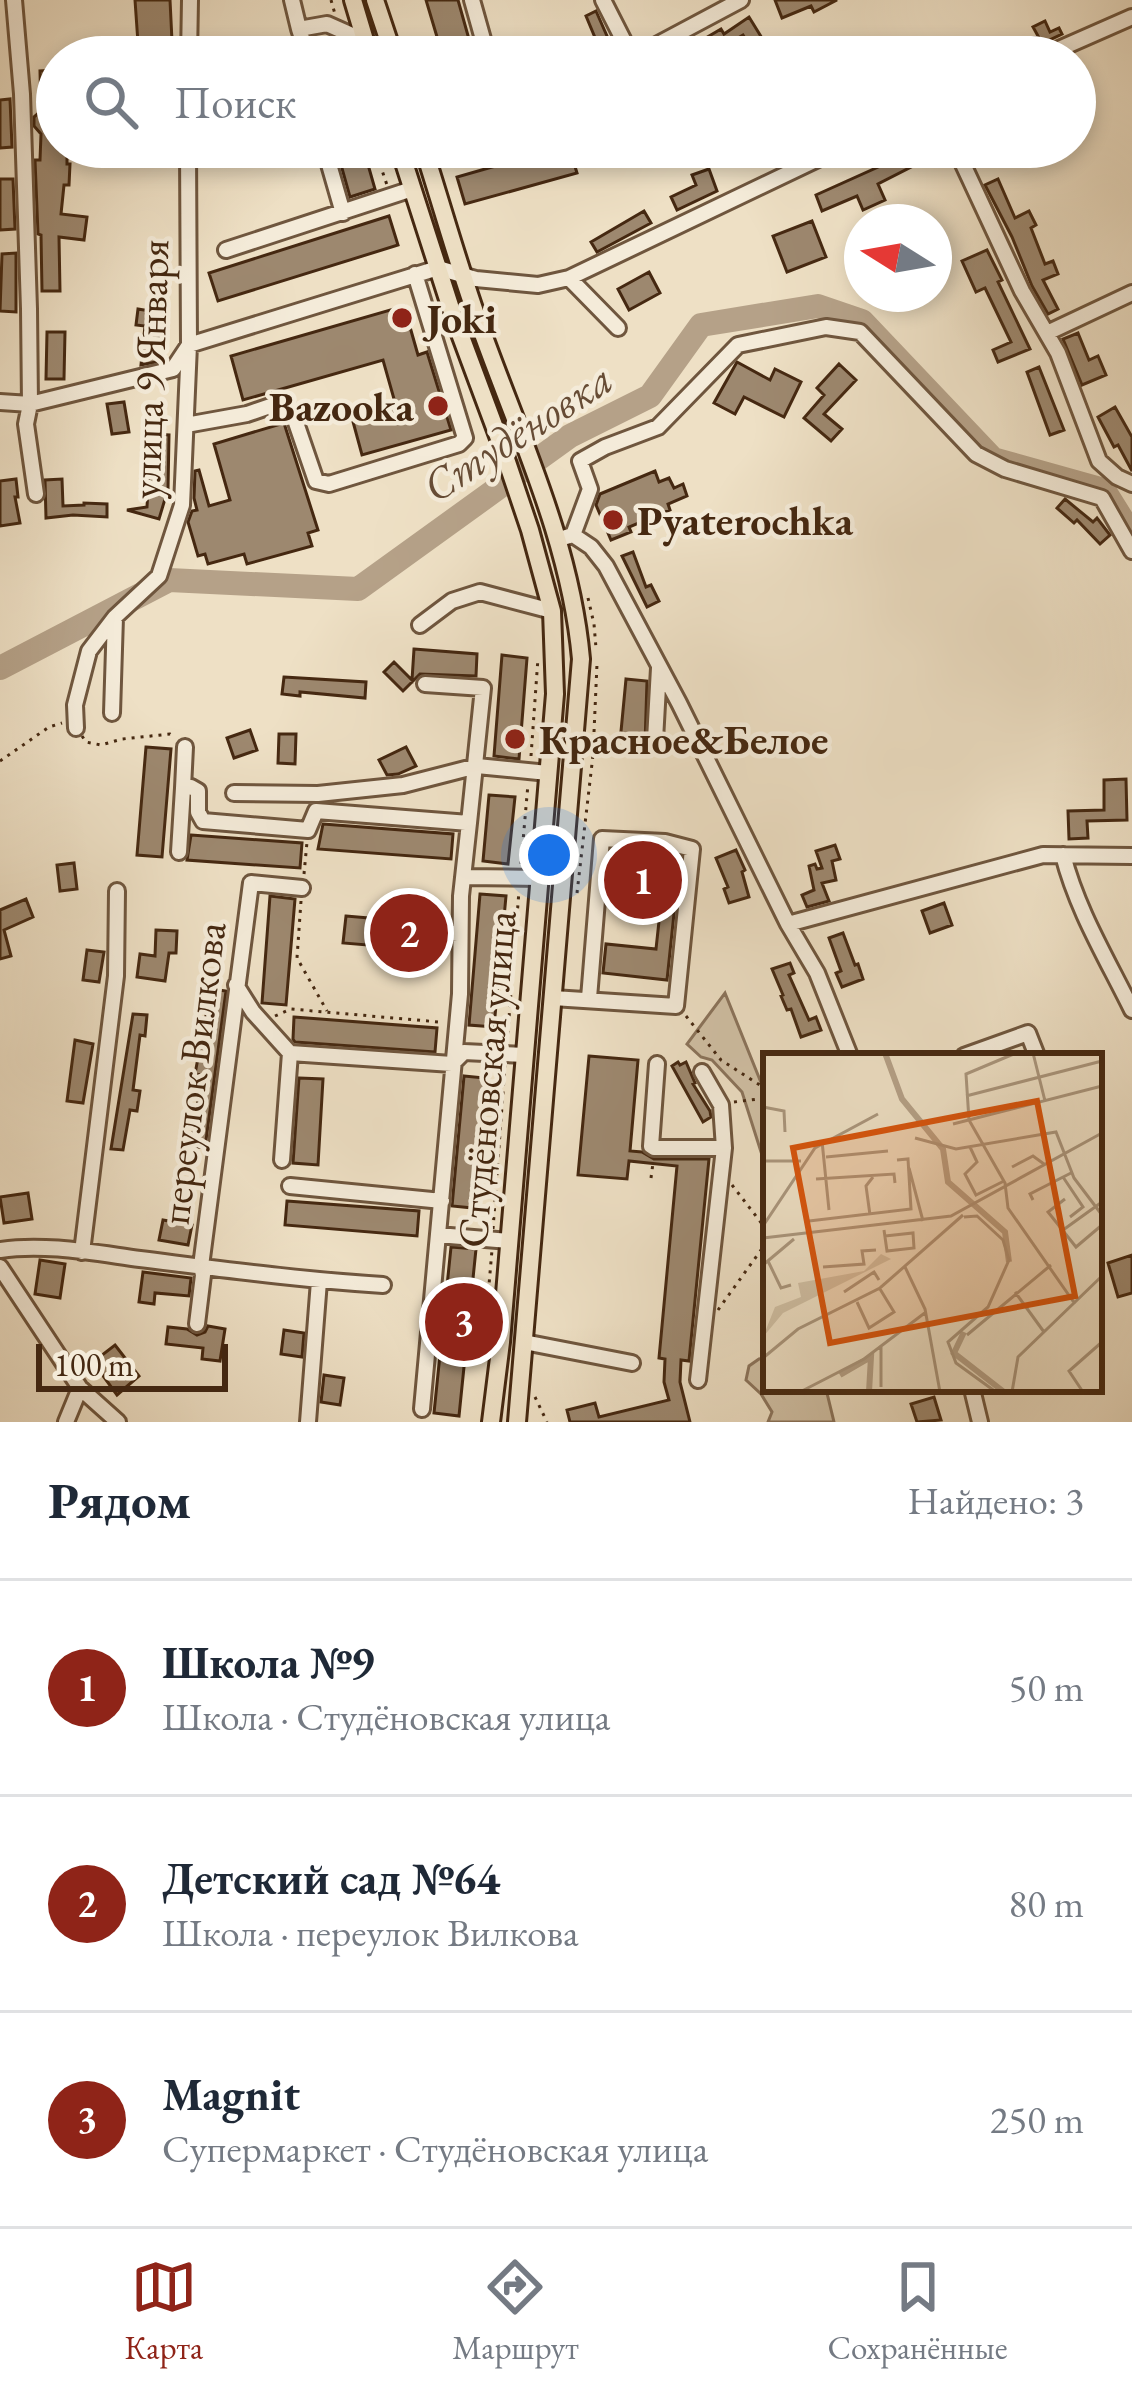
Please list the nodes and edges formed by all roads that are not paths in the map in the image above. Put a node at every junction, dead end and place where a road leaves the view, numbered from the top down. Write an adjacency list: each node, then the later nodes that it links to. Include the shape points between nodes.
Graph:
1 (14, 0): 41 (street)
2 (190, 0): 12 (street)
3 (292, 0): 10 (street)
4 (353, 0): 11 (main road)
5 (375, 0): 14 (main road)
6 (472, 0): 15 (street)
7 (603, 0): 16 (street)
8 (741, 0): 17 (street)
9 (1132, 17): 18 (street)
10 (299, 29): 11 (street, via 328,23); 13 (street)
11 (359, 34)
12 (189, 36)
13 (301, 36)
14 (387, 36)
15 (482, 36)
16 (622, 36)
17 (673, 36)
18 (1088, 36)
19 (188, 168): 39 (street, улица 9 Января)
20 (330, 168): 26 (street)
21 (406, 168): 25 (main road)
22 (430, 168): 27 (main road)
23 (799, 168): 33 (street)
24 (965, 168): 38 (street)
25 (412, 189): 26 (street); 28 (main road)
26 (343, 213): 29 (street)
27 (453, 240): 28 (main road, via 440,257); 32 (main road)
28 (430, 248): 30 (main road)
29 (226, 250)
30 (438, 268): 31 (street); 32 (street); 36 (main road)
31 (415, 274): 39 (street); 42 (street, via 465,438 459,444 328,484 316,481 292,411 276,404)
32 (464, 274): 33 (street, via 538,285); 35 (main road)
33 (568, 278): 37 (street)
34 (1132, 293): 38 (street)
35 (474, 307): 36 (main road, via 462,298); 45 (main road, Студёновская улица)
36 (453, 315): 47 (main road, Студёновская улица)
37 (618, 328)
38 (1047, 333): 43 (street, via 1099,461)
39 (189, 345): 41 (street, via 173,369); 42 (street, улица 9 Января)
40 (0, 402): 41 (street)
41 (30, 404): 44 (street)
42 (186, 425): 48 (street, улица 9 Января, via 182,505 159,576)
43 (1132, 484)
44 (36, 494)
45 (561, 532): 46 (street, via 590,489 580,461 658,427 738,345 826,327 860,332 976,454 1102,498); 50 (street, via 606,566); 74 (main road, Студёновская улица, via 581,659)
46 (1132, 551)
47 (551, 611): 49 (street, via 480,592); 57 (main road, Студёновская улица, via 555,694)
48 (116, 617): 52 (street); 53 (street, улица 9 Января, via 89,651)
49 (420, 625)
50 (659, 666): 54 (street); 70 (street)
51 (425, 684): 56 (street, via 483,688)
52 (112, 713)
53 (75, 717)
54 (656, 740)
55 (185, 747): 58 (street)
56 (476, 766): 57 (street); 60 (street); 62 (street)
57 (539, 772): 67 (main road, Студёновская улица)
58 (183, 788): 61 (street, via 198,791 203,821 308,830); 63 (street)
59 (234, 793): 60 (street)
60 (318, 794): 61 (street)
61 (316, 811): 62 (street)
62 (469, 823): 66 (street)
63 (179, 852)
64 (1063, 855): 65 (street); 70 (street); 76 (street)
65 (1132, 856)
66 (463, 877): 67 (street); 72 (street)
67 (539, 878): 81 (main road, Студёновская улица)
68 (302, 888): 73 (street, переулок Вилкова, via 250,883)
69 (117, 891): 92 (street, via 116,976)
70 (788, 924): 78 (street)
71 (434, 931): 72 (street)
72 (460, 934): 82 (street)
73 (236, 985): 77 (street); 93 (street, переулок Вилкова)
74 (554, 998): 75 (street); 98 (main road, Студёновская улица)
75 (589, 998): 75 (street, via 676,1006 692,849 602,839)
76 (1132, 1010)
77 (290, 1053): 82 (street); 86 (street)
78 (849, 1053)
79 (972, 1053): 80 (street, via 1028,1033)
80 (1036, 1053)
81 (515, 1055): 82 (street, via 464,1052); 90 (main road, Студёновская улица)
82 (452, 1064): 88 (street)
83 (657, 1064): 85 (street, via 651,1146)
84 (702, 1072): 85 (street, via 721,1105)
85 (724, 1148): 100 (street)
86 (282, 1160)
87 (290, 1186): 88 (street)
88 (442, 1201): 89 (street)
89 (438, 1235): 90 (street); 103 (street)
90 (501, 1240): 107 (main road, Студёновская улица)
91 (0, 1250): 92 (street)
92 (82, 1252): 93 (street)
93 (201, 1266): 95 (street); 97 (street, переулок Вилкова)
94 (0, 1267): 101 (street)
95 (319, 1281): 96 (street); 106 (street)
96 (383, 1286)
97 (197, 1324)
98 (524, 1342): 99 (street); 108 (main road, Студёновская улица)
99 (632, 1364)
100 (698, 1380)
101 (80, 1388): 104 (street); 105 (street)
102 (973, 1392): 109 (street)
103 (422, 1409)
104 (66, 1422)
105 (118, 1422)
106 (308, 1422)
107 (491, 1422)
108 (517, 1422)
109 (980, 1422)

